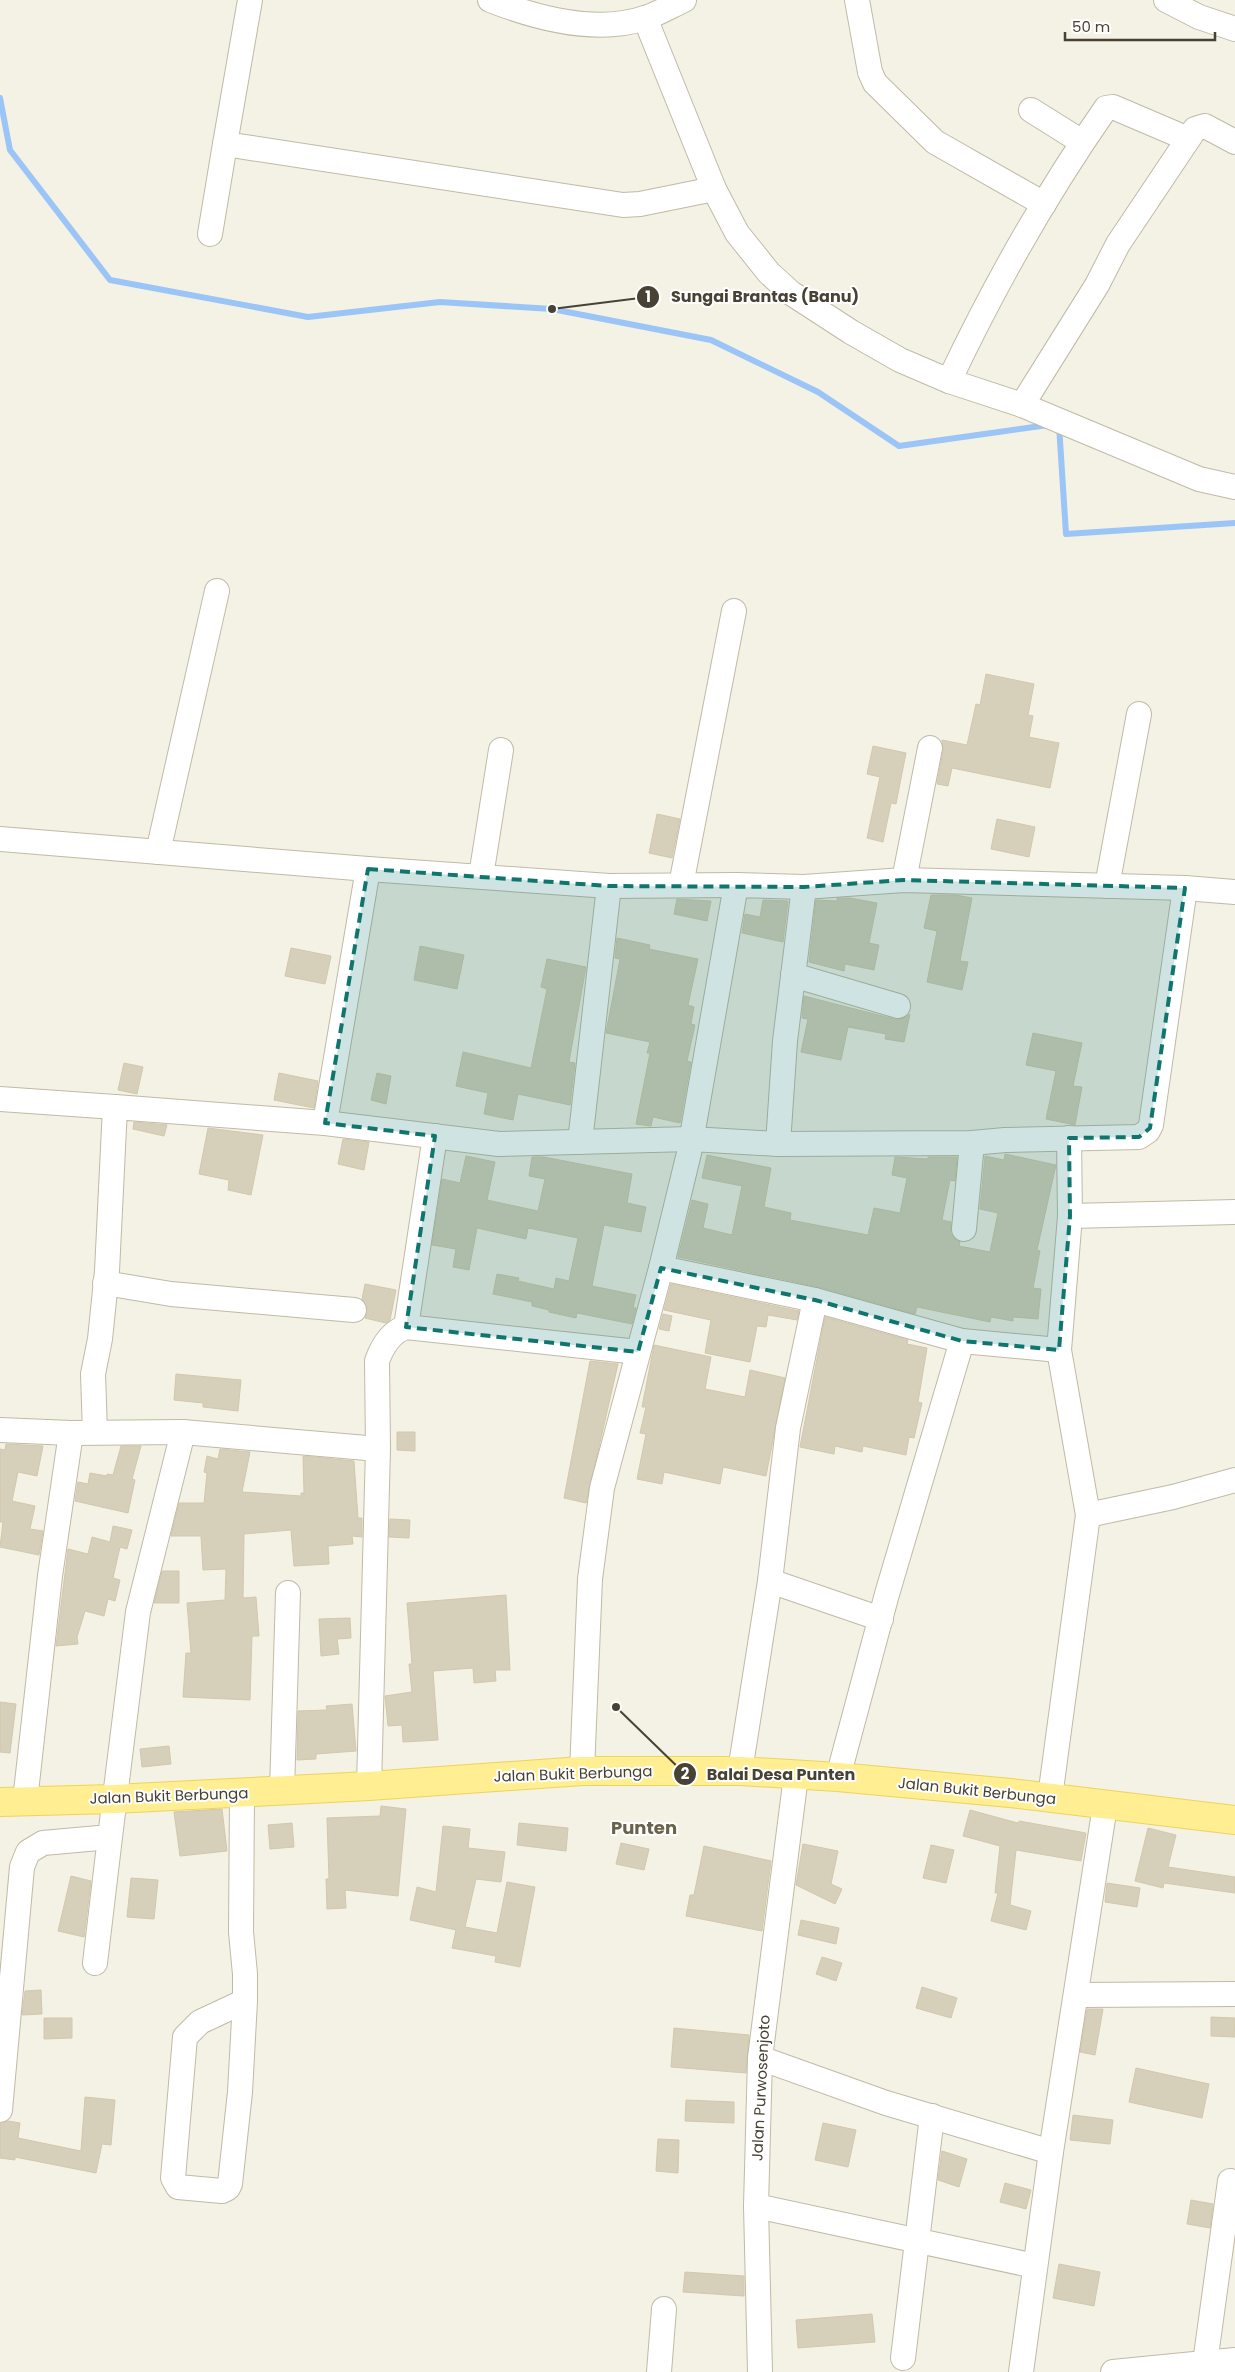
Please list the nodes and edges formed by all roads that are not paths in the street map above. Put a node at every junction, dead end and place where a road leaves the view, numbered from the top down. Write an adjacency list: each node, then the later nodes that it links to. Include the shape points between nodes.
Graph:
1 (250, 0): 12 (street)
2 (490, 0): 6 (street, via 528,15 581,23 599,25)
3 (857, 0): 14 (street, via 870,72 875,83 935,142)
4 (1166, 0): 7 (street, via 1199,17)
5 (674, 2): 6 (street)
6 (645, 18): 13 (street)
7 (1235, 28)
8 (1031, 110): 10 (street)
9 (1188, 139): 10 (street, via 1110,106); 11 (street, via 1195,129 1203,126); 17 (street, via 1118,244 1097,285)
10 (1082, 142): 14 (street)
11 (1235, 142)
12 (225, 144): 13 (street, via 623,205); 15 (street)
13 (714, 189): 16 (street, via 748,249 791,293 900,360)
14 (1044, 204): 16 (street, via 983,309)
15 (210, 234)
16 (949, 381): 17 (street)
17 (1022, 405): 18 (street, via 1199,479)
18 (1235, 488)
19 (217, 591): 25 (street)
20 (734, 611): 29 (street)
21 (1139, 714): 32 (street)
22 (930, 748): 28 (street)
23 (501, 750): 27 (street)
24 (0, 839): 25 (street)
25 (158, 852): 26 (street)
26 (368, 869): 27 (street); 40 (street)
27 (481, 876): 31 (street)
28 (904, 880): 32 (street); 33 (street)
29 (681, 885): 30 (street); 31 (street)
30 (736, 885): 33 (street); 43 (street)
31 (609, 886): 44 (street)
32 (1107, 886): 34 (street)
33 (804, 887): 36 (street)
34 (1185, 888): 35 (street); 42 (street, via 1150,1128 1139,1137)
35 (1235, 892)
36 (793, 975): 37 (street); 46 (street)
37 (898, 1006)
38 (0, 1099): 39 (street)
39 (115, 1107): 40 (street); 51 (street)
40 (325, 1123): 41 (street)
41 (435, 1136): 44 (street, via 499,1144); 54 (street)
42 (1070, 1138): 45 (street); 48 (street)
43 (691, 1140): 44 (street); 46 (street); 50 (street)
44 (580, 1142)
45 (972, 1143): 46 (street); 49 (street)
46 (778, 1144)
47 (1235, 1212): 48 (street)
48 (1070, 1216): 56 (street)
49 (964, 1228)
50 (661, 1268): 52 (street); 57 (street)
51 (106, 1283): 53 (street, via 170,1294); 59 (street, via 93,1374)
52 (815, 1300): 55 (street); 65 (street, via 788,1428)
53 (354, 1310)
54 (406, 1327): 57 (street); 62 (street, via 399,1329 387,1341 377,1361)
55 (962, 1341): 56 (street); 67 (street)
56 (1059, 1350): 64 (street)
57 (638, 1352): 68 (street, via 602,1488 590,1578)
58 (0, 1430): 61 (street)
59 (95, 1432): 60 (street); 61 (street)
60 (183, 1432): 62 (street); 76 (street, via 138,1612)
61 (71, 1433): 77 (street)
62 (378, 1449): 72 (street)
63 (1235, 1480): 64 (street)
64 (1088, 1515): 75 (street)
65 (770, 1581): 67 (street); 69 (street)
66 (288, 1593): 73 (street)
67 (881, 1619): 71 (street)
68 (582, 1771): 69 (main road, Jalan Bukit Berbunga); 72 (main road, Jalan Bukit Berbunga)
69 (740, 1771): 70 (main road, Jalan Bukit Berbunga)
70 (796, 1776): 71 (main road, Jalan Bukit Berbunga); 85 (street, Jalan Purwosenjoto)
71 (838, 1777): 75 (main road, Jalan Bukit Berbunga)
72 (370, 1786): 73 (main road, Jalan Bukit Berbunga)
73 (282, 1791): 74 (main road, Jalan Bukit Berbunga)
74 (242, 1793): 76 (main road, Jalan Bukit Berbunga); 84 (street, via 241,1932)
75 (1050, 1798): 78 (main road, Jalan Bukit Berbunga)
76 (114, 1799): 77 (main road, Jalan Bukit Berbunga); 80 (street)
77 (12, 1801)
78 (1106, 1806): 79 (main road, Jalan Bukit Berbunga); 82 (street)
79 (1235, 1820)
80 (110, 1836): 81 (street); 86 (street, via 43,1843 28,1852 22,1867)
81 (95, 1963)
82 (1077, 1994): 83 (street); 88 (street)
83 (1235, 1994)
84 (245, 2001): 84 (street, via 230,2186 222,2191 178,2187 173,2178 185,2037 200,2022)
85 (760, 2058): 87 (street); 90 (street, Jalan Purwosenjoto)
86 (0, 2110)
87 (932, 2116): 88 (street); 91 (street)
88 (1051, 2152): 92 (street)
89 (1230, 2182): 96 (street)
90 (756, 2206): 91 (street); 99 (street, Jalan Purwosenjoto)
91 (916, 2240): 92 (street); 94 (street)
92 (1035, 2266): 100 (street)
93 (664, 2309): 98 (street)
94 (903, 2358)
95 (1235, 2360): 96 (street)
96 (1205, 2363): 97 (street)
97 (1136, 2370): 101 (street)
98 (659, 2372)
99 (760, 2372)
100 (1021, 2372)
101 (1113, 2372)

